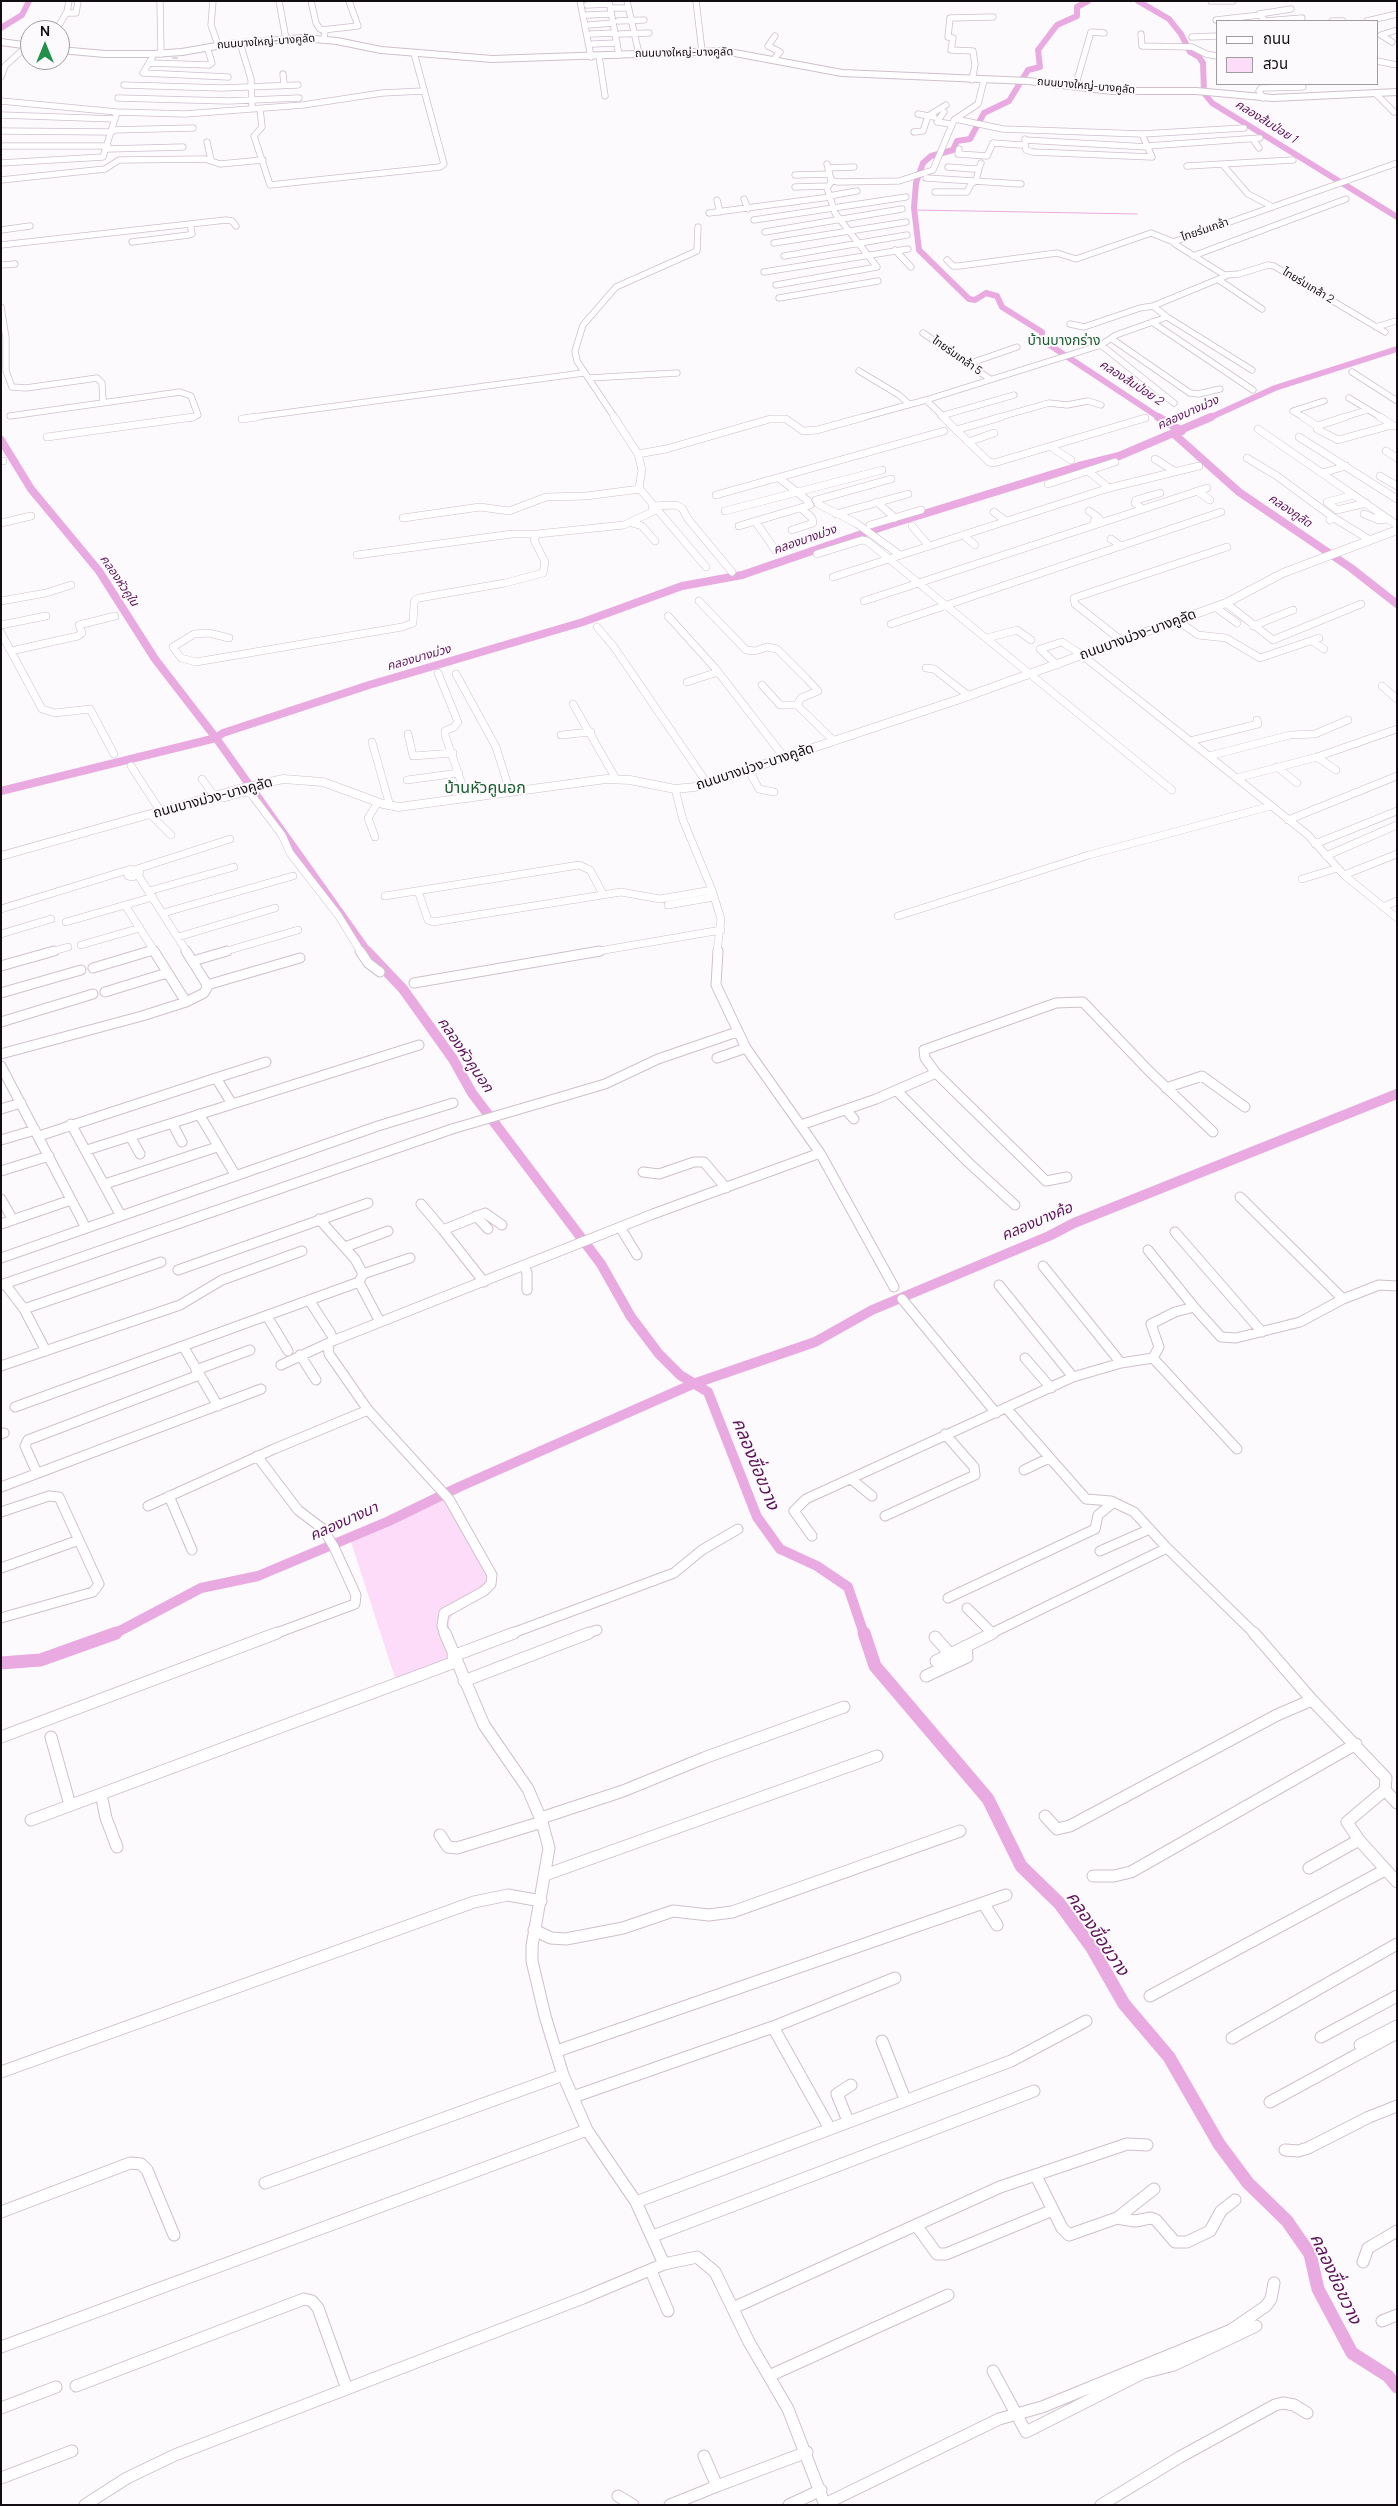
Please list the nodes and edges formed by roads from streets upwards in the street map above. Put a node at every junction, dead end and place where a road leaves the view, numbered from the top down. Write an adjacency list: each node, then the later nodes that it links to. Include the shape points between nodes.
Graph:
1 (69, 1): 18 (street)
2 (78, 1): 18 (street, via 76,12)
3 (160, 1): 59 (street)
4 (213, 1): 53 (street, via 211,25)
5 (279, 1): 45 (street)
6 (311, 1): 34 (street, via 316,23)
7 (349, 1): 34 (street, via 358,26)
8 (580, 1): 62 (street)
9 (627, 1): 16 (street)
10 (696, 1): 56 (street)
11 (1211, 1): 12 (street)
12 (1233, 1)
13 (609, 3): 14 (street); 19 (street)
14 (587, 5)
15 (614, 8): 16 (street)
16 (628, 8): 26 (street)
17 (1291, 9): 22 (street)
18 (66, 13): 25 (street)
19 (611, 14): 21 (street); 32 (street)
20 (1397, 14): 31 (street)
21 (588, 15)
22 (1260, 15): 28 (street); 29 (street)
23 (993, 17): 74 (street, via 950,18 948,37 953,38 951,50 972,51 975,65)
24 (1302, 18): 30 (street)
25 (62, 20)
26 (632, 20): 27 (street); 32 (street); 40 (street)
27 (644, 20)
28 (1216, 20)
29 (1264, 20)
30 (1277, 20)
31 (1371, 20)
32 (615, 22): 33 (street); 39 (street)
33 (589, 24)
34 (322, 30): 46 (street)
35 (1397, 30): 48 (street, via 1381,34)
36 (650, 33): 40 (street)
37 (1104, 33): 82 (street, via 1091,32)
38 (591, 34): 39 (street)
39 (617, 34): 40 (street); 50 (street)
40 (635, 34): 60 (street)
41 (1140, 34): 64 (street, via 1142,46 1192,47)
42 (775, 36): 67 (street, via 768,46 780,52)
43 (1216, 36): 44 (street)
44 (1192, 37)
45 (286, 39): 46 (street, ถนนบางใหญ่-บางคูลัด); 49 (street, ถนนบางใหญ่-บางคูลัด)
46 (324, 39): 58 (street, ถนนบางใหญ่-บางคูลัด)
47 (1, 42): 51 (street)
48 (1392, 42)
49 (240, 43): 53 (street, ถนนบางใหญ่-บางคูลัด); 81 (street)
50 (617, 43): 52 (street); 61 (street)
51 (20, 44)
52 (593, 44)
53 (218, 45): 66 (street, ถนนบางใหญ่-บางคูลัด)
54 (208, 50): 66 (street, via 211,64)
55 (70, 51): 59 (street, ถนนบางใหญ่-บางคูลัด)
56 (702, 51): 60 (street, ถนนบางใหญ่-บางคูลัด); 67 (street, ถนนบางใหญ่-บางคูลัด)
57 (20, 53): 72 (street, via 5,66)
58 (414, 53): 62 (street, ถนนบางใหญ่-บางคูลัด, via 492,59); 84 (street)
59 (161, 54): 66 (street, ถนนบางใหญ่-บางคูลัด)
60 (639, 54): 61 (street, ถนนบางใหญ่-บางคูลัด)
61 (619, 55): 63 (street, ถนนบางใหญ่-บางคูลัด)
62 (591, 56): 63 (street, ถนนบางใหญ่-บางคูลัด)
63 (599, 56): 87 (street)
64 (1216, 56)
65 (152, 58): 69 (street)
66 (177, 58): 69 (street)
67 (774, 58): 74 (street, ถนนบางใหญ่-บางคูลัด, via 842,73)
68 (1378, 61): 70 (street)
69 (149, 63): 73 (street, via 144,73)
70 (1397, 65)
71 (283, 74): 77 (street)
72 (1, 77)
73 (228, 77)
74 (972, 80): 75 (street, ถนนบางใหญ่-บางคูลัด)
75 (984, 80): 82 (street, ถนนบางใหญ่-บางคูลัด); 106 (street, via 978,104)
76 (124, 85): 83 (street)
77 (284, 85): 78 (street); 81 (street)
78 (298, 85)
79 (1260, 86): 80 (street); 91 (street)
80 (1302, 86): 88 (street)
81 (251, 87): 83 (street); 92 (street)
82 (1075, 87): 91 (street, ถนนบางใหญ่-บางคูลัด, via 1196,91)
83 (222, 88): 94 (street)
84 (423, 91): 97 (street, via 382,93); 158 (street, via 444,164 440,167 277,186 270,185)
85 (1397, 92): 86 (street, ถนนบางใหญ่-บางคูลัด)
86 (1374, 93): 88 (street, ถนนบางใหญ่-บางคูลัด); 100 (street)
87 (605, 96)
88 (1309, 97): 91 (street, ถนนบางใหญ่-บางคูลัด)
89 (118, 98): 94 (street)
90 (299, 98): 92 (street, via 286,102)
91 (1263, 98)
92 (252, 100): 94 (street); 96 (street)
93 (1, 101): 98 (street)
94 (216, 101)
95 (946, 105): 103 (street)
96 (252, 107)
97 (260, 109): 98 (street, via 185,114); 158 (street, via 262,127 254,136)
98 (117, 112): 105 (street)
99 (944, 112): 104 (street)
100 (1394, 112)
101 (918, 114): 103 (street)
102 (1, 115): 105 (street)
103 (928, 116): 104 (street); 118 (street, via 922,130)
104 (939, 118): 106 (street, via 936,122)
105 (115, 119): 117 (street)
106 (953, 122): 112 (street); 178 (street, via 933,170)
107 (21, 124): 116 (street)
108 (49, 126): 121 (street)
109 (78, 126): 122 (street)
110 (193, 128): 117 (street)
111 (1244, 128): 114 (street)
112 (1024, 129): 113 (street); 129 (street)
113 (1063, 130): 119 (street); 130 (street)
114 (1216, 130): 120 (street); 132 (street)
115 (1, 131): 116 (street)
116 (17, 131): 121 (street)
117 (112, 131): 122 (street); 140 (street)
118 (914, 132)
119 (1102, 132): 123 (street); 134 (street)
120 (1179, 132): 123 (street); 135 (street)
121 (45, 133): 122 (street)
122 (76, 134)
123 (1142, 134): 139 (street)
124 (1260, 138): 127 (street)
125 (144, 139): 142 (street)
126 (171, 139): 141 (street)
127 (1253, 139): 132 (street); 143 (street)
128 (207, 142): 157 (street)
129 (1025, 142): 130 (street); 146 (street, via 1026,150); 154 (street, via 992,143 987,156)
130 (1063, 142): 131 (street)
131 (1070, 142): 134 (street); 150 (street)
132 (1226, 142): 133 (street); 167 (street)
133 (1202, 143): 135 (street); 145 (street)
134 (1103, 144): 139 (street)
135 (1187, 144): 136 (street)
136 (1174, 145): 139 (street); 147 (street)
137 (1, 146): 140 (street)
138 (183, 146): 141 (street)
139 (1148, 146): 156 (street, via 1152,157)
140 (107, 147): 142 (street); 160 (street, via 106,156 100,158)
141 (169, 147): 142 (street); 153 (street)
142 (142, 148): 152 (street)
143 (1259, 148)
144 (959, 149): 154 (street, via 958,154)
145 (1207, 151)
146 (1036, 152): 149 (street); 162 (street)
147 (1179, 152)
148 (25, 153): 160 (street)
149 (1062, 154): 150 (street); 164 (street)
150 (1070, 154): 151 (street)
151 (1090, 155): 155 (street); 165 (street)
152 (141, 156)
153 (168, 156)
154 (983, 156): 174 (street)
155 (1116, 156): 156 (street); 168 (street)
156 (1145, 158): 166 (street)
157 (211, 160): 158 (street, via 217,164); 181 (street, via 119,160 105,169)
158 (263, 160)
159 (1293, 160): 167 (street)
160 (21, 161): 161 (street)
161 (1, 162)
162 (1035, 162)
163 (1397, 162): 182 (street, ไทยร่มเกล้า)
164 (1062, 163)
165 (1091, 164)
166 (1146, 164)
167 (1238, 164): 169 (street)
168 (1117, 165)
169 (1223, 165): 171 (street); 198 (street, via 1248,194)
170 (801, 166): 177 (street)
171 (1187, 166)
172 (854, 167): 175 (street)
173 (948, 167): 174 (street)
174 (979, 168): 183 (street)
175 (828, 169): 177 (street); 185 (street)
176 (795, 175): 177 (street)
177 (804, 175)
178 (926, 175): 179 (street); 183 (street)
179 (910, 177): 180 (street)
180 (902, 179): 185 (street)
181 (1, 180)
182 (1344, 180): 184 (street, ไทยร่มเกล้า)
183 (976, 181): 186 (street); 189 (street, via 967,192)
184 (1336, 183): 198 (street, ไทยร่มเกล้า)
185 (830, 184): 187 (street); 191 (street)
186 (1021, 184)
187 (795, 187)
188 (857, 191): 191 (street)
189 (934, 192)
190 (770, 196): 196 (street)
191 (829, 196): 196 (street); 197 (street)
192 (906, 197): 197 (street)
193 (744, 199): 199 (street)
194 (1346, 199): 227 (street)
195 (717, 200): 201 (street)
196 (774, 205): 199 (street)
197 (833, 208): 203 (street); 205 (street)
198 (1273, 208): 219 (street, ไทยร่มเกล้า)
199 (748, 209): 201 (street)
200 (902, 209): 205 (street)
201 (720, 212): 202 (street)
202 (709, 213)
203 (787, 216): 204 (street); 211 (street)
204 (754, 220)
205 (839, 220): 211 (street); 213 (street)
206 (906, 222): 213 (street)
207 (190, 224): 209 (street, via 226,220); 218 (street, via 192,234 189,235); 221 (street)
208 (30, 226): 212 (street)
209 (236, 226)
210 (698, 227): 267 (street, via 697,251 620,284 600,304 584,326 576,345 577,361)
211 (798, 227): 214 (street); 216 (street)
212 (1, 230)
213 (848, 231): 216 (street); 220 (street)
214 (765, 232)
215 (908, 235): 217 (street)
216 (808, 238): 222 (street); 224 (street)
217 (886, 238): 220 (street); 225 (street)
218 (132, 242)
219 (1174, 242): 227 (street, ไทยร่มเกล้า); 228 (street, via 1151,233 1079,259 1062,253)
220 (860, 243): 224 (street); 226 (street)
221 (1, 244)
222 (774, 244)
223 (908, 249): 225 (street)
224 (819, 250): 234 (street, via 788,255)
225 (896, 250): 226 (street); 235 (street)
226 (869, 254): 234 (street); 239 (street, via 877,267)
227 (1193, 256): 240 (street, ไทยร่มเกล้า)
228 (1026, 257): 229 (street, via 959,266 953,266); 232 (street)
229 (947, 260)
230 (767, 263): 237 (street)
231 (15, 264): 233 (street)
232 (1035, 264)
233 (1, 265)
234 (802, 266): 236 (street)
235 (911, 266)
236 (792, 268): 237 (street); 241 (street)
237 (774, 271): 238 (street)
238 (764, 272)
239 (838, 274): 241 (street); 245 (street)
240 (1225, 275): 242 (street); 255 (street, ไทยร่มเกล้า 2, via 1239,274 1268,264 1274,266)
241 (804, 280): 244 (street); 246 (street)
242 (1219, 280): 248 (street); 250 (street)
243 (878, 281): 245 (street)
244 (776, 285)
245 (849, 286): 246 (street)
246 (813, 292): 247 (street)
247 (779, 298)
248 (1153, 306): 251 (street); 254 (street, via 1084,327)
249 (1, 307): 261 (street)
250 (1262, 309)
251 (1167, 317): 253 (street); 263 (street)
252 (1396, 321): 255 (street)
253 (1152, 322): 258 (street); 270 (street)
254 (1070, 324)
255 (1376, 327): 256 (street, ไทยร่มเกล้า 2)
256 (1385, 332)
257 (923, 333): 262 (street, ไทยร่มเกล้า 5)
258 (1112, 339): 259 (street); 269 (street, via 1190,393)
259 (1101, 345): 268 (street); 277 (street)
260 (1017, 347): 262 (street)
261 (4, 364): 275 (street, via 8,384 16,389 97,378 102,383)
262 (968, 364): 268 (street, ไทยร่มเกล้า 5)
263 (1252, 370)
264 (859, 371): 278 (street)
265 (677, 372): 267 (street)
266 (1352, 372): 274 (street)
267 (586, 376): 283 (street); 296 (street)
268 (990, 380): 273 (street)
269 (1220, 389)
270 (1253, 390)
271 (1014, 395): 282 (street)
272 (1349, 398): 280 (street)
273 (926, 400): 278 (street); 282 (street)
274 (1397, 401)
275 (103, 402): 281 (street); 291 (street, via 183,392 191,396 198,415 189,419)
276 (1324, 402): 285 (street, via 1292,411)
277 (1174, 403)
278 (909, 404): 296 (street, via 809,432 796,428 786,419 763,420 666,449)
279 (1101, 406): 288 (street, via 1088,401 1067,405 1050,403)
280 (1367, 410): 285 (street); 286 (street)
281 (10, 416)
282 (941, 416): 288 (street)
283 (242, 419)
284 (1148, 420): 294 (street)
285 (1317, 426): 286 (street, via 1317,430 1338,440)
286 (1394, 426)
287 (1258, 429): 307 (street)
288 (956, 430): 293 (street)
289 (944, 431): 309 (street)
290 (994, 433): 293 (street)
291 (47, 437)
292 (1299, 437): 303 (street)
293 (968, 442): 294 (street, via 994,463)
294 (1051, 447): 300 (street)
295 (1386, 451): 298 (street)
296 (638, 454): 315 (street, via 642,470)
297 (1246, 458): 358 (street, via 1277,476 1331,520)
298 (1397, 458)
299 (1155, 459): 306 (street)
300 (1071, 460)
301 (1115, 462): 305 (street)
302 (1199, 466): 306 (street)
303 (1346, 466): 307 (street); 323 (street)
304 (882, 470): 317 (street)
305 (1088, 471): 311 (street); 313 (street)
306 (1174, 471): 313 (street)
307 (1322, 473): 322 (street)
308 (1380, 476): 312 (street)
309 (779, 478): 317 (street); 320 (street)
310 (891, 479): 324 (street, via 822,497)
311 (1048, 484)
312 (1397, 486)
313 (1109, 488): 344 (street)
314 (1207, 488): 316 (street)
315 (640, 489): 329 (street); 340 (street, via 546,497 509,511 480,507)
316 (1197, 491): 321 (street, via 1208,499); 331 (street)
317 (795, 492): 326 (street); 333 (street)
318 (1160, 493): 331 (street, via 1136,500 1135,503)
319 (908, 494): 325 (street)
320 (716, 495)
321 (1216, 495)
322 (1350, 496): 327 (street); 328 (street); 328 (street, via 1327,502 1337,510)
323 (1397, 499)
324 (817, 502): 326 (street); 337 (street)
325 (877, 502): 337 (street); 341 (street)
326 (809, 503): 330 (street)
327 (1366, 503): 328 (street); 342 (street)
328 (1358, 505)
329 (654, 508): 346 (street); 369 (street); 370 (street, via 676,505 682,508)
330 (802, 508): 343 (street); 353 (street, via 813,523)
331 (1143, 509): 347 (street)
332 (921, 510): 341 (street)
333 (726, 511)
334 (1089, 511): 347 (street, via 1099,518 1094,521)
335 (994, 512): 344 (street)
336 (1221, 512): 362 (street)
337 (836, 514): 351 (street)
338 (1364, 514): 342 (street, via 1379,520)
339 (31, 516): 345 (street)
340 (403, 518)
341 (895, 518): 349 (street)
342 (1388, 519): 348 (street)
343 (755, 521): 350 (street); 364 (street)
344 (1006, 521): 356 (street)
345 (1, 523)
346 (632, 523): 355 (street); 359 (street, via 642,526)
347 (1098, 524): 372 (street)
348 (1397, 524)
349 (870, 525)
350 (739, 526)
351 (860, 526): 367 (street)
352 (912, 526): 361 (street)
353 (792, 530)
354 (1397, 530): 358 (street, ถนนบางม่วง-บางคูลัด)
355 (537, 534): 366 (street, via 512,534); 392 (street, via 534,540 545,562 543,573 419,598 414,604 413,623 408,625 196,662 181,658 174,647 194,634 209,633)
356 (963, 535): 360 (street); 361 (street)
357 (1111, 539): 362 (street)
358 (1370, 540): 377 (street, ถนนบางม่วง-บางคูลัด, via 1283,573)
359 (655, 541)
360 (975, 545)
361 (929, 546): 367 (street)
362 (1121, 546): 379 (street)
363 (1227, 547): 395 (street, via 1074,598 1075,604)
364 (776, 551)
365 (817, 554): 368 (street, via 865,540)
366 (357, 555)
367 (900, 555): 368 (street)
368 (889, 559): 371 (street); 372 (street)
369 (706, 567)
370 (732, 572)
371 (833, 577)
372 (920, 583): 375 (street); 379 (street)
373 (71, 585): 374 (street)
374 (1, 601)
375 (864, 601)
376 (698, 602): 411 (street, via 746,650 777,649 817,689 801,698)
377 (1226, 603): 380 (street, ถนนบางม่วง-บางคูลัด); 389 (street)
378 (1361, 604): 389 (street, via 1272,640)
379 (946, 605): 387 (street); 393 (street)
380 (1215, 607): 385 (street, ถนนบางม่วง-บางคูลัด); 386 (street)
381 (1293, 610): 389 (street)
382 (46, 616): 388 (street)
383 (115, 616): 397 (street, via 79,625 82,634 78,636)
384 (668, 616): 401 (street)
385 (1177, 620): 395 (street, ถนนบางม่วง-บางคูลัด); 396 (street, via 1198,635 1226,638 1260,658 1316,640)
386 (1237, 623)
387 (891, 624)
388 (1, 625)
389 (1253, 626)
390 (597, 627): 436 (street)
391 (1, 633): 397 (street)
392 (229, 638)
393 (987, 638): 394 (street, via 1017,630); 403 (street)
394 (1031, 640)
395 (1122, 641): 398 (street, ถนนบางม่วง-บางคูลัด)
396 (1324, 649)
397 (11, 651): 422 (street, via 42,709 55,713 90,709)
398 (1082, 655): 399 (street, ถนนบางม่วง-บางคูลัด); 399 (street, via 1062,642 1040,649); 419 (street)
399 (1057, 664): 403 (street, ถนนบางม่วง-บางคูลัด)
400 (926, 668): 408 (street, via 934,669)
401 (718, 672): 405 (street); 424 (street)
402 (438, 673): 421 (street, via 458,722 445,731)
403 (1032, 673): 408 (street, ถนนบางม่วง-บางคูลัด); 439 (street)
404 (456, 674): 440 (street, via 496,748)
405 (687, 682)
406 (762, 685): 411 (street, via 780,705)
407 (1382, 686): 409 (street)
408 (969, 696): 418 (street, ถนนบางม่วง-บางคูลัด)
409 (1397, 700)
410 (574, 704): 415 (street)
411 (797, 705): 418 (street)
412 (1257, 720): 419 (street, via 1258,724)
413 (1348, 720): 423 (street, via 1315,734 1290,736)
414 (1397, 729): 425 (street)
415 (591, 732): 417 (street); 434 (street)
416 (408, 734): 421 (street, via 414,756)
417 (561, 735)
418 (834, 741): 424 (street, ถนนบางม่วง-บางคูลัด)
419 (1190, 741): 423 (street)
420 (372, 742): 445 (street)
421 (453, 753): 430 (street)
422 (114, 754)
423 (1209, 756): 432 (street)
424 (784, 757): 428 (street, ถนนบางม่วง-บางคูลัด)
425 (1317, 757): 427 (street); 429 (street)
426 (131, 766): 448 (street)
427 (1277, 767): 432 (street); 437 (street)
428 (748, 769): 436 (street, ถนนบางม่วง-บางคูลัด); 441 (street, via 759,789)
429 (1336, 770)
430 (459, 773): 435 (street); 443 (street)
431 (1397, 776): 450 (street)
432 (1237, 778): 446 (street)
433 (202, 779): 442 (street)
434 (616, 779): 438 (street, ถนนบางม่วง-บางคูลัด); 440 (street, ถนนบางม่วง-บางคูลัด)
435 (407, 780)
436 (707, 783): 438 (street, ถนนบางม่วง-บางคูลัด)
437 (1297, 783)
438 (675, 789): 466 (street, via 683,820)
439 (1172, 790)
440 (510, 792): 443 (street, ถนนบางม่วง-บางคูลัด)
441 (774, 792)
442 (215, 797): 444 (street, ถนนบางม่วง-บางคูลัด, via 291,779 322,782); 448 (street, ถนนบางม่วง-บางคูลัด); 494 (street, via 251,794 262,811 270,816 290,853 338,916 368,963)
443 (467, 799): 445 (street, ถนนบางม่วง-บางคูลัด)
444 (378, 802): 445 (street, ถนนบางม่วง-บางคูลัด); 453 (street, via 368,818)
445 (390, 806)
446 (1270, 806): 450 (street); 477 (street, via 1089,855)
447 (1397, 811): 455 (street)
448 (161, 812): 449 (street, ถนนบางม่วง-บางคูลัด)
449 (151, 815): 452 (street); 457 (street, ถนนบางม่วง-บางคูลัด)
450 (1288, 820): 455 (street)
451 (1397, 825): 458 (street)
452 (171, 835)
453 (376, 838)
454 (230, 839): 461 (street)
455 (1316, 844): 458 (street)
456 (1397, 854): 462 (street)
457 (1, 856)
458 (1326, 856): 460 (street)
459 (234, 867): 467 (street)
460 (1338, 868): 462 (street); 464 (street)
461 (138, 872): 467 (street); 475 (street, via 130,877 127,872)
462 (1344, 875): 473 (street)
463 (293, 876): 476 (street)
464 (1302, 879)
465 (418, 891): 468 (street, via 579,865 589,868); 468 (street, via 428,920 433,922); 469 (street)
466 (713, 893): 468 (street, via 660,898 628,892); 472 (street); 483 (street)
467 (151, 894): 471 (street); 476 (street)
468 (603, 894)
469 (385, 896)
470 (1397, 901): 473 (street)
471 (126, 905): 480 (street); 481 (street)
472 (668, 905)
473 (1382, 907): 478 (street)
474 (275, 908): 485 (street)
475 (1, 909)
476 (163, 913): 485 (street)
477 (898, 916)
478 (1397, 918)
479 (51, 919): 484 (street)
480 (66, 922)
481 (140, 928): 486 (street); 488 (street)
482 (298, 930): 490 (street)
483 (721, 930): 496 (street); 503 (street, via 716,985)
484 (1, 934)
485 (178, 937): 490 (street)
486 (81, 945)
487 (68, 947): 491 (street)
488 (153, 950): 492 (street); 495 (street)
489 (300, 958): 497 (street)
490 (193, 961): 497 (street)
491 (1, 966)
492 (93, 968)
493 (81, 970): 499 (street)
494 (380, 972)
495 (167, 973): 498 (street); 501 (street)
496 (414, 983)
497 (207, 985): 501 (street, via 204,993)
498 (105, 992)
499 (1, 993)
500 (93, 994): 502 (street)
501 (186, 1002): 506 (street)
502 (1, 1022)
503 (737, 1032): 505 (street); 572 (street, via 658,1059 605,1084 475,1121)
504 (419, 1045): 517 (street)
505 (746, 1048): 507 (street); 525 (street)
506 (2, 1055)
507 (716, 1058)
508 (266, 1062): 512 (street)
509 (1, 1066): 511 (street)
510 (936, 1073): 513 (street, via 925,1058 924,1050 1045,1007 1078,1001 1087,1005); 514 (street); 539 (street, via 1046,1181)
511 (4, 1078): 515 (street)
512 (216, 1078): 517 (street); 524 (street)
513 (1166, 1088): 518 (street, via 1202,1076); 526 (street)
514 (897, 1091): 520 (street); 547 (street)
515 (21, 1103): 519 (street); 527 (street)
516 (453, 1103): 538 (street)
517 (232, 1104): 521 (street)
518 (1245, 1107)
519 (1, 1109)
520 (846, 1110): 522 (street); 525 (street)
521 (199, 1114): 523 (street); 531 (street)
522 (854, 1119)
523 (172, 1123): 528 (street); 530 (street)
524 (71, 1124): 527 (street); 532 (street)
525 (801, 1125): 533 (street)
526 (1213, 1132)
527 (37, 1133): 529 (street); 535 (street)
528 (130, 1136): 532 (street); 534 (street)
529 (1, 1140)
530 (182, 1142)
531 (217, 1147): 538 (street); 540 (street)
532 (87, 1150): 540 (street)
533 (820, 1153): 541 (street); 575 (street)
534 (140, 1154)
535 (49, 1156): 536 (street); 544 (street)
536 (1, 1171)
537 (643, 1172): 541 (street, via 659,1174 700,1161 706,1163)
538 (236, 1176): 548 (street)
539 (1068, 1178)
540 (105, 1184): 548 (street)
541 (726, 1188): 554 (street)
542 (1240, 1197): 578 (street)
543 (1, 1199): 551 (street)
544 (71, 1200): 551 (street); 555 (street)
545 (368, 1203): 550 (street)
546 (421, 1204): 557 (street)
547 (1016, 1205)
548 (121, 1216): 555 (street)
549 (476, 1216): 553 (street, via 488,1214); 556 (street); 557 (street)
550 (319, 1219): 560 (street); 569 (street)
551 (12, 1220): 552 (street)
552 (1, 1224)
553 (502, 1225)
554 (620, 1227): 563 (street); 567 (street)
555 (86, 1228): 564 (street)
556 (488, 1229)
557 (443, 1230): 571 (street)
558 (388, 1231): 560 (street)
559 (1176, 1232): 584 (street)
560 (345, 1247): 570 (street, via 355,1259)
561 (1148, 1250): 580 (street)
562 (302, 1251): 589 (street, via 222,1280 180,1305)
563 (637, 1255)
564 (1, 1258)
565 (410, 1258): 570 (street)
566 (161, 1262): 581 (street)
567 (524, 1266): 571 (street); 576 (street)
568 (1043, 1266): 594 (street)
569 (178, 1270)
570 (361, 1278): 579 (street); 583 (street)
571 (484, 1282): 583 (street)
572 (3, 1285): 581 (street)
573 (999, 1285): 598 (street)
574 (1397, 1286): 578 (street, via 1379,1285)
575 (894, 1287)
576 (527, 1290)
577 (902, 1299): 606 (street)
578 (1343, 1299): 584 (street, via 1300,1322)
579 (309, 1300): 582 (street); 585 (street)
580 (1194, 1307): 584 (street, via 1221,1337 1236,1338); 593 (street, via 1150,1324 1159,1347)
581 (24, 1309): 589 (street)
582 (267, 1316): 587 (street); 590 (street)
583 (380, 1322): 586 (street)
584 (1262, 1332)
585 (331, 1334)
586 (328, 1345): 591 (street); 605 (street, via 329,1354)
587 (183, 1346): 597 (street); 603 (street)
588 (250, 1350): 597 (street)
589 (46, 1351): 596 (street)
590 (288, 1351)
591 (300, 1356): 595 (street); 599 (street)
592 (1025, 1358): 600 (street)
593 (1153, 1358): 594 (street); 608 (street)
594 (1121, 1363): 598 (street)
595 (281, 1365)
596 (1, 1366)
597 (198, 1372): 602 (street); 612 (street, via 28,1440 25,1446)
598 (1073, 1377): 600 (street)
599 (316, 1380)
600 (1051, 1388): 604 (street)
601 (261, 1389): 602 (street)
602 (218, 1406): 612 (street)
603 (15, 1407)
604 (1007, 1409): 606 (street); 610 (street)
605 (368, 1410): 609 (street); 617 (street)
606 (996, 1413): 607 (street)
607 (945, 1434): 613 (street); 621 (street, via 974,1467 975,1475)
608 (1237, 1448)
609 (257, 1456): 615 (street); 626 (street, via 298,1510 323,1529)
610 (1049, 1458): 611 (street); 618 (street, via 1086,1499)
611 (1024, 1470)
612 (37, 1473): 614 (street)
613 (851, 1479): 616 (street); 624 (street, via 814,1495 795,1508 795,1514)
614 (1, 1487)
615 (170, 1496): 619 (street); 628 (street)
616 (872, 1496)
617 (449, 1499): 639 (street, via 488,1566 492,1580 484,1591 444,1613 442,1626)
618 (1114, 1502): 623 (street, via 1134,1512); 631 (street, via 1098,1515 1095,1529)
619 (148, 1506)
620 (1, 1512): 625 (street, via 57,1496)
621 (885, 1516)
622 (738, 1529): 639 (street, via 702,1550 674,1573)
623 (1150, 1529): 627 (street); 629 (street)
624 (812, 1536)
625 (79, 1540): 630 (street); 633 (street, via 99,1581 97,1589 56,1604)
626 (334, 1547): 645 (street, via 356,1596 351,1607)
627 (1167, 1548): 635 (street); 643 (street, via 1243,1621)
628 (192, 1550)
629 (1100, 1551)
630 (1, 1568)
631 (948, 1598)
632 (967, 1608): 635 (street)
633 (1, 1618)
634 (597, 1630): 642 (street)
635 (992, 1633): 637 (street)
636 (935, 1637): 638 (street)
637 (966, 1646): 638 (street); 641 (street, via 967,1656)
638 (950, 1654): 640 (street)
639 (454, 1659): 642 (street); 650 (street)
640 (936, 1661)
641 (926, 1676)
642 (464, 1681): 655 (street, via 484,1725 528,1790)
643 (1312, 1700): 647 (street); 653 (street, via 1070,1826 1057,1830)
644 (844, 1706): 655 (street)
645 (1, 1737)
646 (50, 1737): 652 (street)
647 (1356, 1744): 649 (street, via 1386,1778); 663 (street, via 1131,1872)
648 (877, 1756): 662 (street)
649 (1385, 1790): 651 (street); 658 (street, via 1349,1819 1349,1826)
650 (101, 1794): 652 (street); 659 (street, via 107,1823)
651 (1397, 1803)
652 (70, 1805): 654 (street)
653 (1045, 1816)
654 (31, 1820)
655 (542, 1820): 657 (street, via 457,1848 448,1847); 662 (street, via 549,1848)
656 (960, 1831): 669 (street, via 732,1912 709,1915 673,1911 623,1928 566,1939 551,1938)
657 (440, 1834)
658 (1359, 1840): 660 (street); 661 (street)
659 (117, 1847)
660 (1309, 1868)
661 (1385, 1870): 664 (street); 672 (street)
662 (545, 1875): 666 (street)
663 (1092, 1876)
664 (1397, 1882)
665 (1006, 1895): 667 (street)
666 (541, 1901): 669 (street); 683 (street, via 508,1895 474,1902)
667 (983, 1903): 668 (street); 682 (street)
668 (997, 1925)
669 (534, 1930): 682 (street, via 532,1961)
670 (1397, 1944): 679 (street)
671 (895, 1978): 676 (street)
672 (1150, 1996)
673 (1397, 1996): 678 (street)
674 (1086, 2021): 688 (street, via 1011,2061)
675 (1397, 2026): 681 (street)
676 (773, 2027): 687 (street); 692 (street)
677 (1397, 2033): 689 (street)
678 (1321, 2037)
679 (1232, 2038)
680 (882, 2042): 688 (street)
681 (1360, 2045)
682 (557, 2051): 684 (street)
683 (1, 2072)
684 (563, 2075): 687 (street); 697 (street)
685 (851, 2085): 691 (street, via 836,2094)
686 (1034, 2091): 707 (street)
687 (573, 2098): 693 (street)
688 (905, 2099): 691 (street)
689 (1270, 2102)
690 (1397, 2106): 695 (street, via 1308,2148)
691 (848, 2121): 692 (street)
692 (830, 2127): 700 (street)
693 (587, 2130): 700 (street); 718 (street)
694 (1146, 2145): 696 (street, via 1127,2144)
695 (1285, 2150)
696 (1036, 2176): 701 (street); 704 (street, via 1000,2187)
697 (266, 2183)
698 (1154, 2189): 703 (street)
699 (1235, 2200): 703 (street, via 1220,2211 1210,2231 1187,2242 1172,2240 1154,2218 1135,2221)
700 (636, 2202): 707 (street)
701 (1053, 2210): 703 (street, via 1069,2235); 704 (street, via 946,2254 932,2250)
702 (1, 2212): 706 (street, via 130,2163 141,2164 147,2170)
703 (1117, 2218)
704 (916, 2225): 713 (street)
705 (1397, 2231): 708 (street, via 1368,2248)
706 (174, 2235)
707 (653, 2236): 709 (street)
708 (1362, 2262)
709 (664, 2264): 710 (street); 713 (street, via 696,2257 705,2262 715,2272)
710 (651, 2271): 714 (street); 723 (street)
711 (1274, 2283): 726 (street, via 1266,2306 1231,2330 1042,2407)
712 (948, 2295): 720 (street)
713 (733, 2308): 720 (street)
714 (668, 2311)
715 (1397, 2315): 716 (street)
716 (1382, 2321)
717 (1256, 2326): 726 (street, via 1174,2365 1143,2373 1026,2432)
718 (1, 2347)
719 (993, 2371): 726 (street)
720 (769, 2376): 728 (street, via 788,2409)
721 (76, 2386): 723 (street, via 304,2299 312,2301 318,2308)
722 (56, 2388): 724 (street)
723 (347, 2389): 735 (street, via 154,2464)
724 (1, 2408)
725 (1307, 2412): 739 (street, via 1294,2405 1275,2405)
726 (1015, 2414): 734 (street)
727 (72, 2451): 730 (street)
728 (806, 2452): 731 (street); 732 (street)
729 (704, 2456): 731 (street)
730 (1, 2478)
731 (717, 2486): 737 (street)
732 (821, 2490): 734 (street); 738 (street)
733 (618, 2496): 736 (street)
734 (825, 2504)
735 (85, 2505)
736 (633, 2505)
737 (670, 2505)
738 (789, 2505)
739 (1101, 2505)

